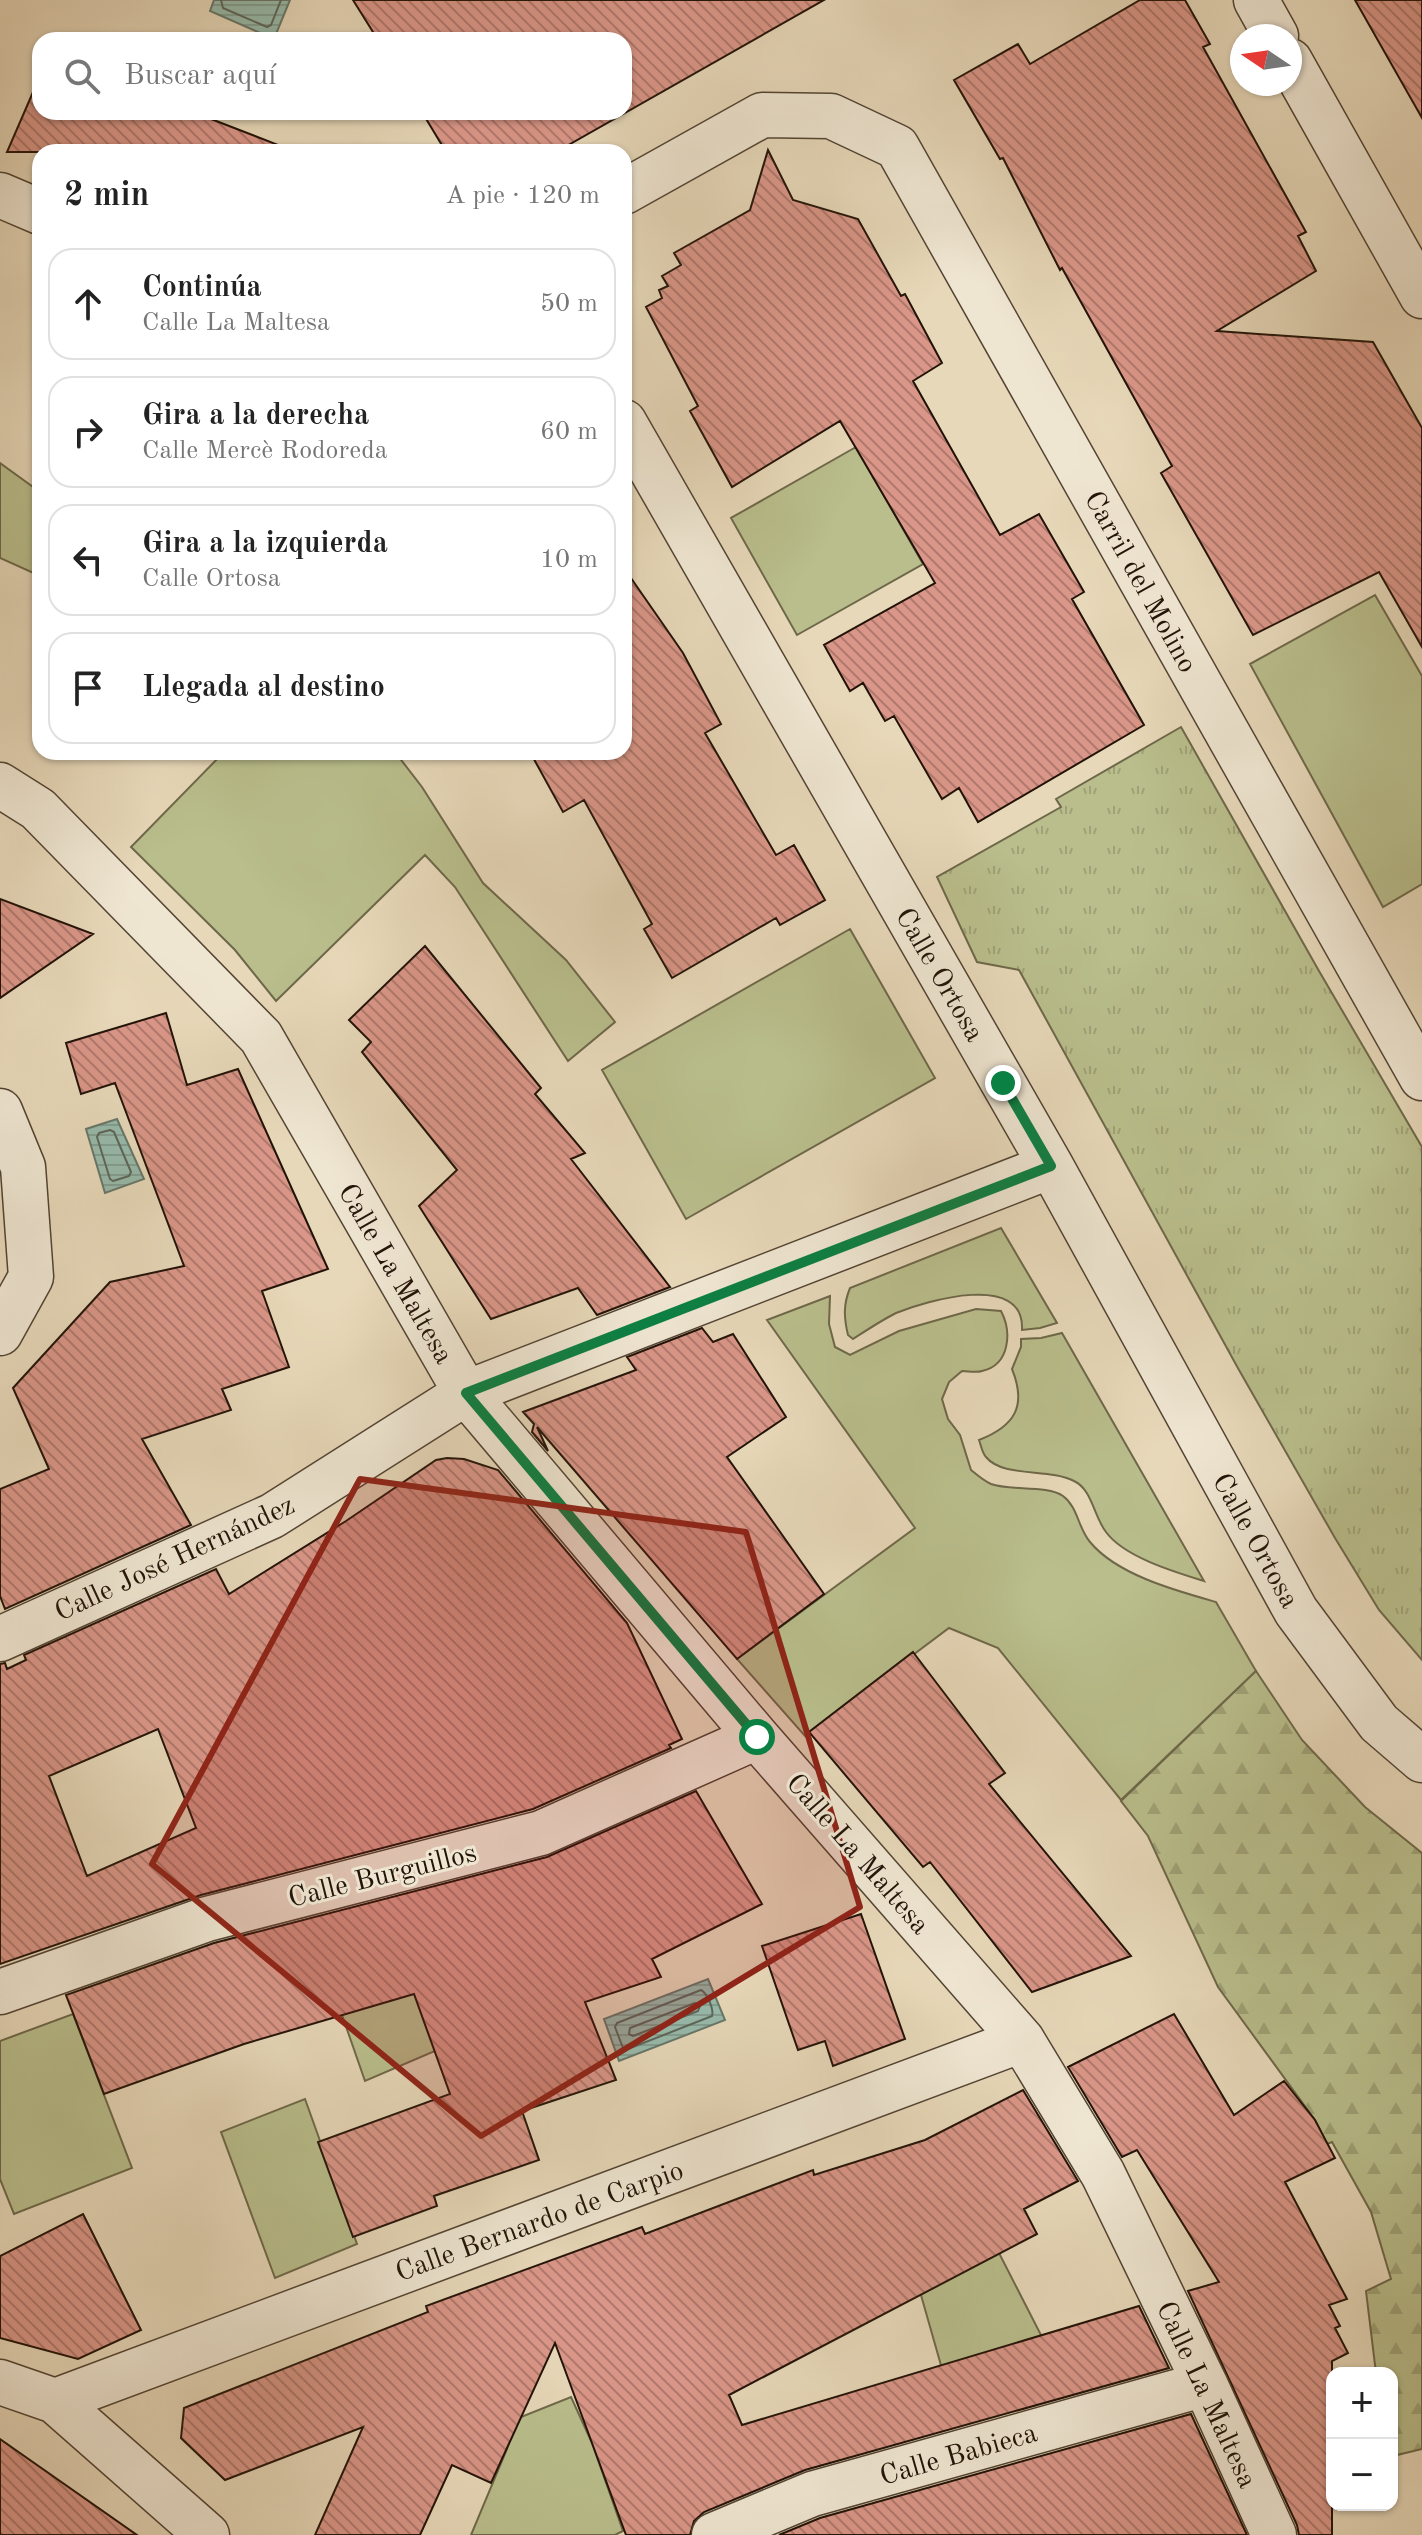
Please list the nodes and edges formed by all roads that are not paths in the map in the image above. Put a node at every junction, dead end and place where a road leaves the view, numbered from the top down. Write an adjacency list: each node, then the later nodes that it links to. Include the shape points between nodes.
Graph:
1 (1256, 0): 2 (street)
2 (1269, 24)
3 (1302, 82): 7 (street)
4 (632, 188): 10 (street, Carril del Molino, via 762,115 831,116 897,147)
5 (0, 195): 6 (street)
6 (32, 209)
7 (1422, 296)
8 (632, 436): 12 (street, Calle Ortosa)
9 (0, 785): 14 (street, Calle La Maltesa, via 38,809 261,1037)
10 (1422, 1078)
11 (0, 1111): 13 (street, via 23,1167 31,1277)
12 (1051, 1166): 14 (street, Calle José Hernández); 17 (street, Calle Ortosa, via 1296,1611 1379,1723)
13 (0, 1333)
14 (466, 1393): 15 (street, Calle José Hernández, via 272,1516); 16 (street, Calle La Maltesa)
15 (0, 1639)
16 (757, 1737): 18 (street, Calle Burguillos, via 541,1833 207,1919); 19 (street, Calle La Maltesa)
17 (1422, 1760)
18 (0, 1992)
19 (1022, 2040): 21 (street, Calle La Maltesa, via 1103,2174); 22 (street, Calle Bernardo de Carpio)
20 (0, 2382): 22 (street)
21 (1205, 2384): 24 (street, Calle Babieca, via 812,2494); 25 (street, Calle La Maltesa)
22 (55, 2401): 23 (street)
23 (207, 2535)
24 (714, 2535)
25 (1274, 2535)

